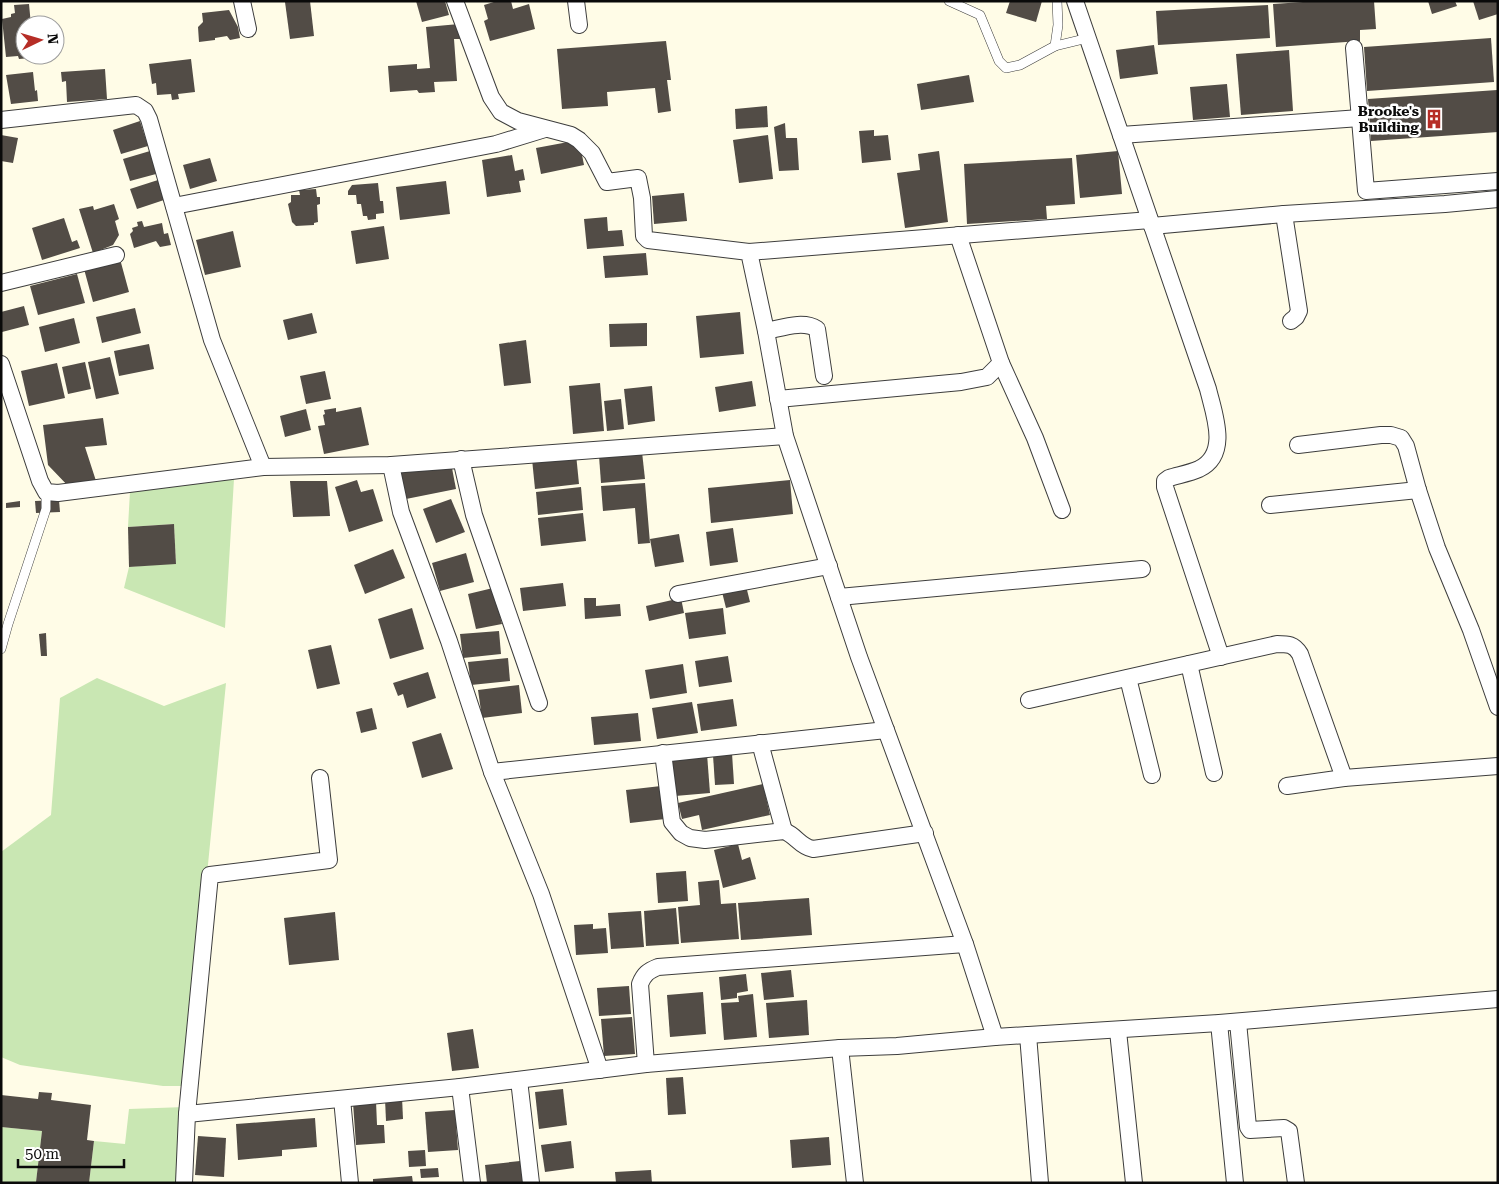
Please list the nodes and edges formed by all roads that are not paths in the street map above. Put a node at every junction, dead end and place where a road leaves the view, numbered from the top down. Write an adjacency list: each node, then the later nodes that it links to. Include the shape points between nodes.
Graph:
1 (242, 1): 8 (street)
2 (455, 1): 14 (street, via 491,97 501,112 518,121)
3 (576, 1): 7 (street)
4 (949, 1): 10 (lane, via 980,15 999,61 1006,68 1020,65)
5 (1058, 1): 10 (lane)
6 (1075, 1): 9 (street)
7 (579, 25)
8 (248, 29)
9 (1088, 38): 10 (lane); 15 (street)
10 (1055, 46)
11 (1354, 48): 12 (street)
12 (1360, 118): 15 (street); 16 (street, via 1366,191)
13 (1, 120): 18 (street, via 141,107 149,119)
14 (545, 128): 18 (street, via 496,144); 22 (street, via 571,135 583,143 608,182 638,178 644,236 648,240)
15 (1121, 136): 20 (street)
16 (1498, 181)
17 (1498, 199): 19 (street)
18 (174, 206): 35 (street, via 212,340)
19 (1284, 214): 20 (street); 25 (street, via 1299,311)
20 (1151, 223): 21 (street); 45 (street, via 1208,389 1218,429 1218,444 1212,458 1201,468 1169,478 1165,487)
21 (958, 235): 22 (street); 27 (street)
22 (750, 252): 26 (street)
23 (116, 255): 24 (street)
24 (1, 282)
25 (1291, 321)
26 (766, 331): 29 (street, via 803,324 817,329); 30 (street)
27 (1001, 363): 30 (street, via 987,377 961,382); 39 (street, via 1035,438)
28 (1, 364): 37 (street)
29 (824, 376)
30 (778, 399): 31 (street)
31 (785, 436): 33 (street); 40 (street)
32 (1298, 445): 36 (street, via 1381,435 1401,438)
33 (461, 459): 34 (street); 49 (street, via 474,516)
34 (391, 465): 35 (street); 55 (street, via 401,512 449,641)
35 (263, 467): 37 (street, via 70,493)
36 (1418, 490): 38 (street); 50 (street)
37 (46, 492): 44 (lane, via 46,509)
38 (1270, 505)
39 (1062, 510)
40 (829, 566): 42 (street); 43 (street)
41 (1142, 569): 43 (street)
42 (678, 594)
43 (839, 597): 51 (street)
44 (1, 649)
45 (1220, 657): 46 (street); 59 (street, via 1277,644 1296,646)
46 (1189, 664): 47 (street); 56 (street)
47 (1128, 678): 48 (street); 57 (street)
48 (1029, 700)
49 (539, 703)
50 (1498, 707)
51 (886, 730): 52 (street); 62 (street)
52 (760, 743): 53 (street); 61 (street)
53 (663, 753): 55 (street); 61 (street, via 672,822 681,833 705,840)
54 (1498, 766): 59 (street)
55 (492, 772): 72 (street, via 541,894)
56 (1214, 773)
57 (1152, 775)
58 (320, 778): 76 (street, via 329,860 210,874)
59 (1344, 778): 60 (street)
60 (1287, 786)
61 (784, 831): 62 (street, via 794,835 805,847 813,849)
62 (925, 833): 63 (street)
63 (965, 944): 69 (street); 71 (street, via 649,970 640,984)
64 (1498, 999): 65 (street)
65 (1238, 1022): 66 (street); 85 (street, via 1248,1127 1250,1130 1284,1128 1289,1131)
66 (1219, 1024): 67 (street); 84 (street)
67 (1118, 1031): 68 (street); 83 (street)
68 (1028, 1035): 69 (street); 82 (street)
69 (996, 1037): 70 (street)
70 (840, 1048): 71 (street); 81 (street)
71 (646, 1064): 72 (street)
72 (600, 1070): 73 (street)
73 (519, 1080): 74 (street); 80 (street)
74 (460, 1087): 75 (street); 79 (street)
75 (342, 1100): 76 (street); 78 (street)
76 (187, 1114): 77 (street)
77 (184, 1183)
78 (350, 1183)
79 (472, 1183)
80 (531, 1183)
81 (855, 1183)
82 (1040, 1183)
83 (1134, 1183)
84 (1235, 1183)
85 (1296, 1183)

